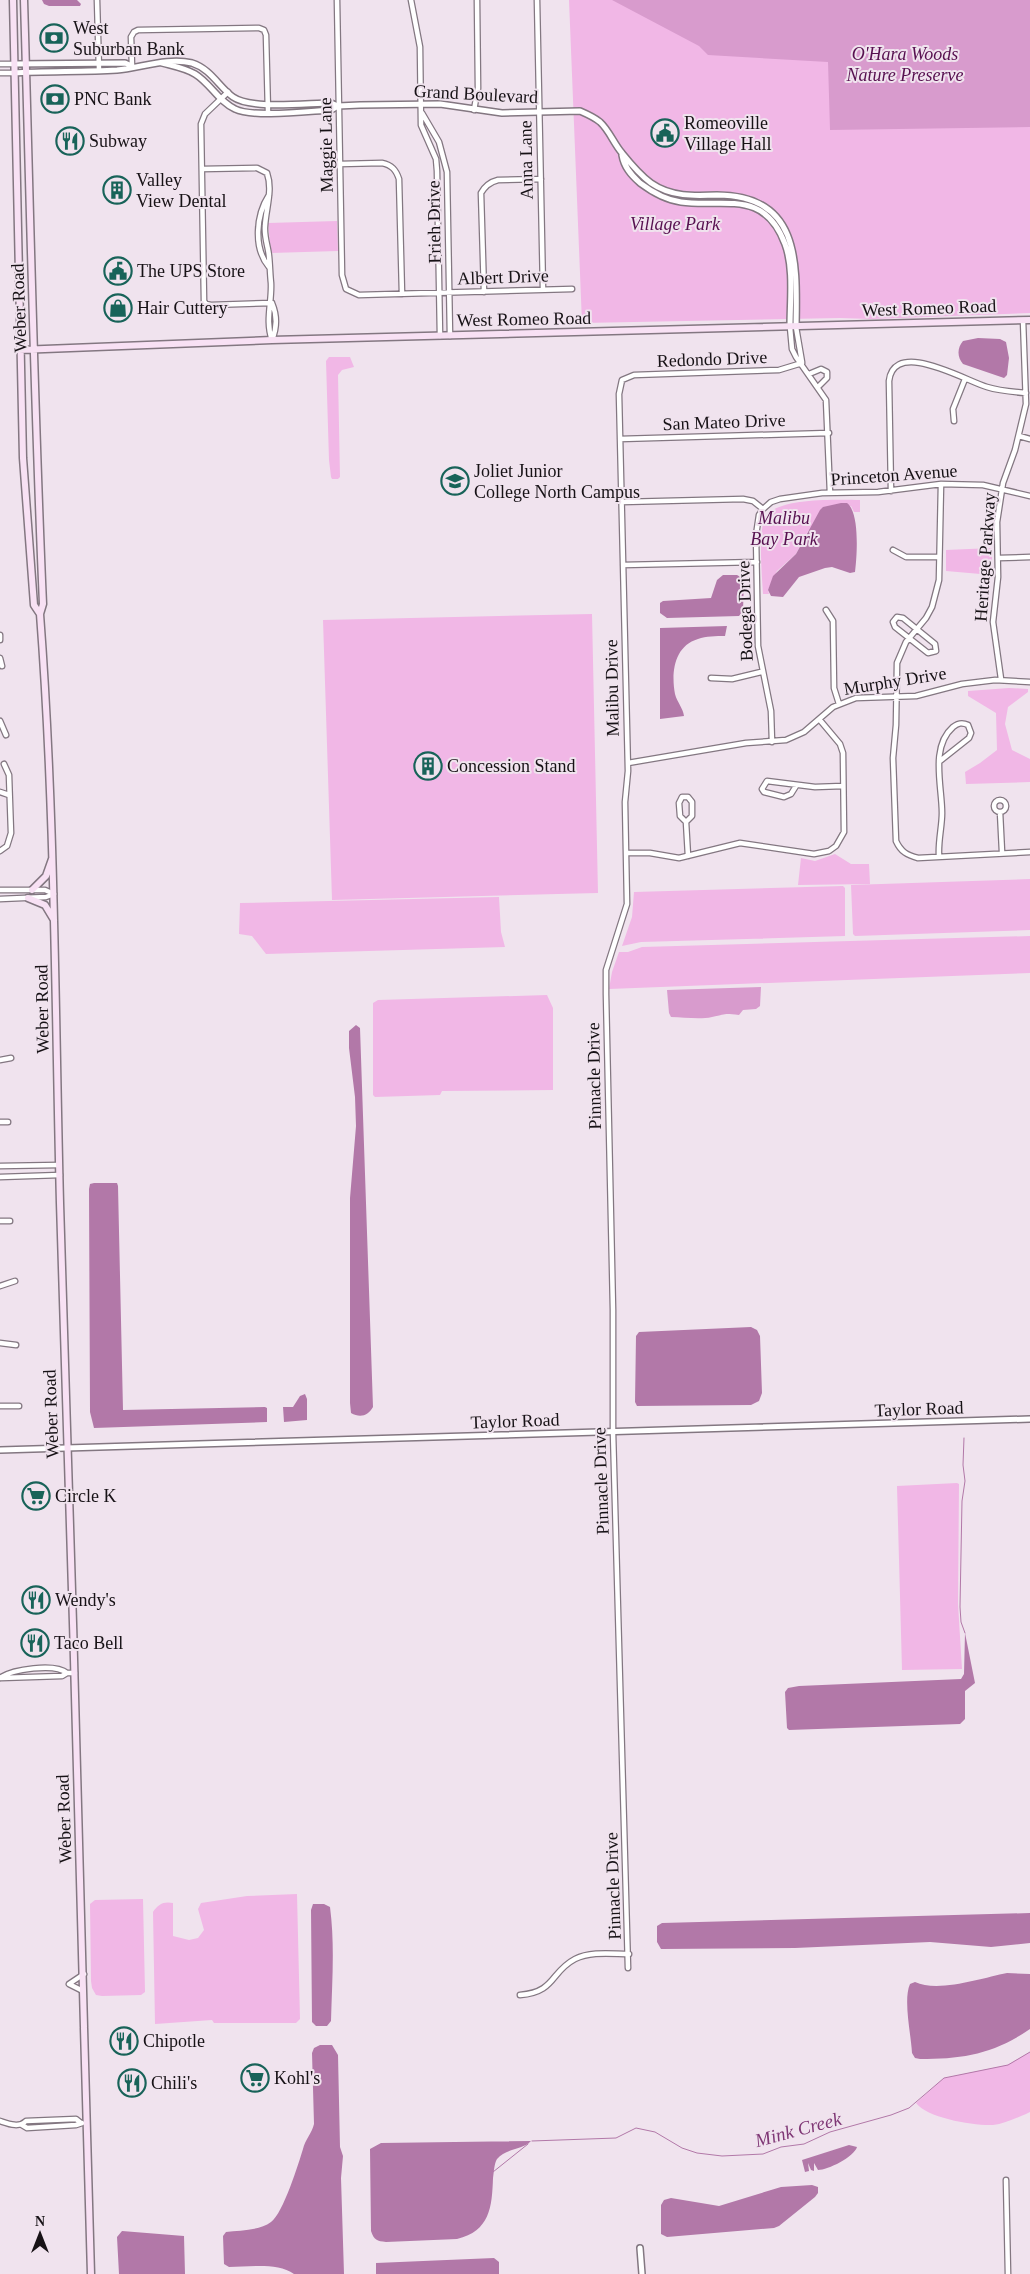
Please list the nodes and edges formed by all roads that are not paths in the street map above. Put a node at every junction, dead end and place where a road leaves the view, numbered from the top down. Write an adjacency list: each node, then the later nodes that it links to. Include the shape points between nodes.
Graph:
1 (12, 0): 11 (main road, Weber Road)
2 (24, 0): 12 (main road, Weber Road)
3 (97, 0): 8 (street)
4 (337, 0): 22 (street, Maggie Lane)
5 (411, 0): 21 (street, Frieh Drive, via 420,47)
6 (477, 0): 23 (street, via 478,88)
7 (537, 0): 25 (street, Anna Lane)
8 (99, 62): 12 (street, Grand Boulevard); 13 (street, Grand Boulevard); 14 (street)
9 (162, 63): 13 (street, Grand Boulevard); 18 (street, Grand Boulevard, via 192,63 202,67); 19 (street, Grand Boulevard, via 196,75)
10 (0, 64): 11 (street)
11 (13, 64): 12 (street, Grand Boulevard); 15 (main road, Weber Road)
12 (26, 64): 16 (main road, Weber Road)
13 (132, 66): 14 (street, Grand Boulevard); 20 (street, via 131,37 138,30 259,28 266,35)
14 (99, 70): 16 (street, Grand Boulevard)
15 (13, 72): 16 (street, Grand Boulevard); 17 (street); 43 (main road, Weber Road)
16 (27, 72): 44 (main road, Weber Road)
17 (0, 73)
18 (228, 92): 19 (street); 20 (street, Grand Boulevard, via 243,102)
19 (220, 98): 24 (street, Grand Boulevard, via 237,110); 28 (street, via 205,114 202,124)
20 (268, 104): 22 (street, Grand Boulevard, via 331,103); 24 (street)
21 (421, 104): 22 (street, Grand Boulevard); 23 (street, Grand Boulevard, via 455,105); 26 (street, Frieh Drive)
22 (338, 106): 24 (street, Grand Boulevard, via 331,110); 27 (street, Maggie Lane)
23 (474, 110): 25 (street, Grand Boulevard)
24 (268, 112)
25 (539, 112): 29 (street, Anna Lane); 39 (street, Grand Boulevard, via 580,111 591,116 601,123 633,176 659,195 681,202 746,204 765,215 779,232 787,254)
26 (422, 113): 34 (street, Frieh Drive, via 421,125 436,159); 35 (street, Frieh Drive, via 440,142 447,172)
27 (340, 164): 30 (street, Maggie Lane, via 342,275); 36 (street, via 382,163 396,172 399,179)
28 (202, 169): 37 (street, via 204,301 211,305); 37 (street, via 262,169 267,173 269,195 263,204 258,232 264,261 269,266)
29 (541, 179): 32 (street, Anna Lane); 33 (street, via 492,181 481,194)
30 (346, 289): 36 (street, Albert Drive, via 359,295)
31 (572, 289): 32 (street, Albert Drive)
32 (543, 290): 33 (street, Albert Drive)
33 (484, 292): 35 (street, Albert Drive)
34 (440, 293): 35 (street, Albert Drive); 36 (street, Albert Drive); 40 (street, Frieh Drive)
35 (448, 293): 41 (street, Frieh Drive)
36 (402, 294)
37 (272, 303): 42 (street, via 276,332)
38 (1027, 320): 39 (main road, West Romeo Road); 50 (street, Heritage Parkway)
39 (793, 327): 41 (main road, West Romeo Road); 45 (street, via 792,349)
40 (440, 336): 41 (main road, West Romeo Road); 42 (main road, West Romeo Road)
41 (450, 336)
42 (272, 340): 44 (main road, West Romeo Road)
43 (20, 350): 44 (main road, West Romeo Road); 70 (main road, Weber Road, via 23,458 34,605)
44 (35, 350): 70 (main road, Weber Road, via 43,604)
45 (802, 363): 46 (street); 48 (street, Redondo Drive, via 779,370 637,374)
46 (809, 374): 49 (street); 49 (street, via 821,369 827,372 827,378)
47 (965, 379): 50 (street, via 1002,391); 51 (street, via 953,409); 58 (street, via 915,362 898,365 892,372 889,381)
48 (622, 380): 54 (street, Malibu Drive, via 619,394)
49 (818, 387): 52 (street, via 826,400)
50 (1026, 393): 53 (street, Heritage Parkway)
51 (954, 421)
52 (829, 433): 54 (street, San Mateo Drive); 59 (street)
53 (1019, 436): 55 (street); 57 (street, Heritage Parkway)
54 (620, 439): 61 (street, Malibu Drive)
55 (1030, 439)
56 (941, 484): 57 (street, Princeton Avenue); 58 (street, Princeton Avenue); 64 (street)
57 (1002, 488): 60 (street, Princeton Avenue); 66 (street, Heritage Parkway, via 997,522)
58 (891, 491): 59 (street, Princeton Avenue)
59 (830, 493): 62 (street, Princeton Avenue, via 780,499)
60 (1030, 496)
61 (622, 502): 62 (street, via 743,498); 68 (street, Malibu Drive)
62 (763, 509): 67 (street, Bodega Drive, via 757,523)
63 (893, 550): 64 (street, via 906,557)
64 (939, 557): 71 (street, via 936,595)
65 (1030, 557): 66 (street)
66 (999, 558): 79 (street, Heritage Parkway, via 993,622)
67 (757, 562): 68 (street); 77 (street, Bodega Drive, via 758,646)
68 (623, 565): 88 (street, Malibu Drive)
69 (826, 610): 82 (street, via 833,621 834,688)
70 (40, 614): 100 (main road, Weber Road, via 49,721)
71 (917, 629): 73 (street); 73 (street, via 903,618 894,618 895,626); 73 (street, via 936,644 936,651 928,653)
72 (0, 635): 74 (street)
73 (909, 638): 81 (street, via 897,663)
74 (0, 640)
75 (0, 658): 76 (street)
76 (2, 666)
77 (762, 672): 78 (street, via 737,678); 86 (street, Bodega Drive, via 771,711)
78 (712, 678)
79 (1001, 679): 80 (street, Murphy Drive); 81 (street, Murphy Drive, via 962,684 916,696)
80 (1030, 682)
81 (895, 696): 82 (street, Murphy Drive, via 860,697); 102 (street, via 896,841 908,855 918,858)
82 (839, 704): 83 (street, Murphy Drive)
83 (819, 719): 86 (street, Murphy Drive, via 796,737); 91 (street, via 840,744)
84 (0, 721): 85 (street)
85 (6, 735)
86 (772, 742): 88 (street, Murphy Drive, via 746,743)
87 (940, 761): 87 (street, via 942,742 948,732 959,723 968,725 969,738); 102 (street, via 942,815)
88 (628, 763): 99 (street, Malibu Drive)
89 (4, 764): 93 (street, via 9,775)
90 (796, 786): 90 (street, via 767,780 762,789 784,797 791,794); 91 (street)
91 (843, 786): 101 (street, via 844,832 836,846 829,850 814,854 740,843)
92 (0, 792): 93 (street)
93 (9, 795): 96 (street, via 10,840)
94 (1000, 812): 97 (street)
95 (686, 822): 95 (street, via 692,816 692,802 688,797 679,803 680,816); 101 (street)
96 (0, 851)
97 (1002, 852): 98 (street); 102 (street)
98 (1030, 852)
99 (626, 853): 101 (street); 109 (street, Malibu Drive, via 627,904 606,970)
100 (53, 856): 104 (main road, via 46,876); 105 (main road, Weber Road)
101 (688, 856)
102 (939, 856)
103 (0, 890): 104 (street)
104 (32, 890): 105 (street, via 46,890)
105 (54, 894): 106 (street, via 46,898); 108 (main road, Weber Road)
106 (28, 898): 107 (street); 108 (main road, via 44,905)
107 (0, 899)
108 (55, 924): 114 (main road, Weber Road)
109 (606, 994): 127 (street, Pinnacle Drive)
110 (11, 1058): 111 (street)
111 (0, 1060)
112 (0, 1122): 113 (street)
113 (8, 1122)
114 (59, 1165): 115 (street); 116 (main road, Weber Road)
115 (0, 1166)
116 (60, 1175): 117 (street); 128 (main road, Weber Road)
117 (0, 1176)
118 (0, 1221): 119 (street)
119 (10, 1221)
120 (16, 1281): 121 (street)
121 (0, 1286)
122 (0, 1343): 123 (street)
123 (16, 1344)
124 (0, 1406): 125 (street)
125 (19, 1406)
126 (1030, 1419): 127 (street, Taylor Road)
127 (613, 1432): 128 (street, Taylor Road); 133 (street, Pinnacle Drive)
128 (67, 1448): 129 (street, Taylor Road); 131 (main road, Weber Road)
129 (0, 1450)
130 (67, 1673): 131 (street); 132 (street, via 62,1676); 132 (street, via 62,1668 26,1669)
131 (75, 1673): 135 (main road, Weber Road)
132 (0, 1678)
133 (629, 1954): 134 (street, Pinnacle Drive); 137 (street, via 587,1955 574,1959 545,1989)
134 (628, 1968)
135 (84, 1974): 136 (main road, Weber Road); 136 (street, via 69,1984)
136 (83, 1992): 139 (main road, Weber Road)
137 (520, 1996)
138 (0, 2121): 139 (street, via 22,2125 26,2121 76,2119)
139 (84, 2122): 142 (main road, Weber Road)
140 (1006, 2180): 144 (street)
141 (640, 2248): 143 (street)
142 (91, 2274)
143 (642, 2274)
144 (1008, 2274)

